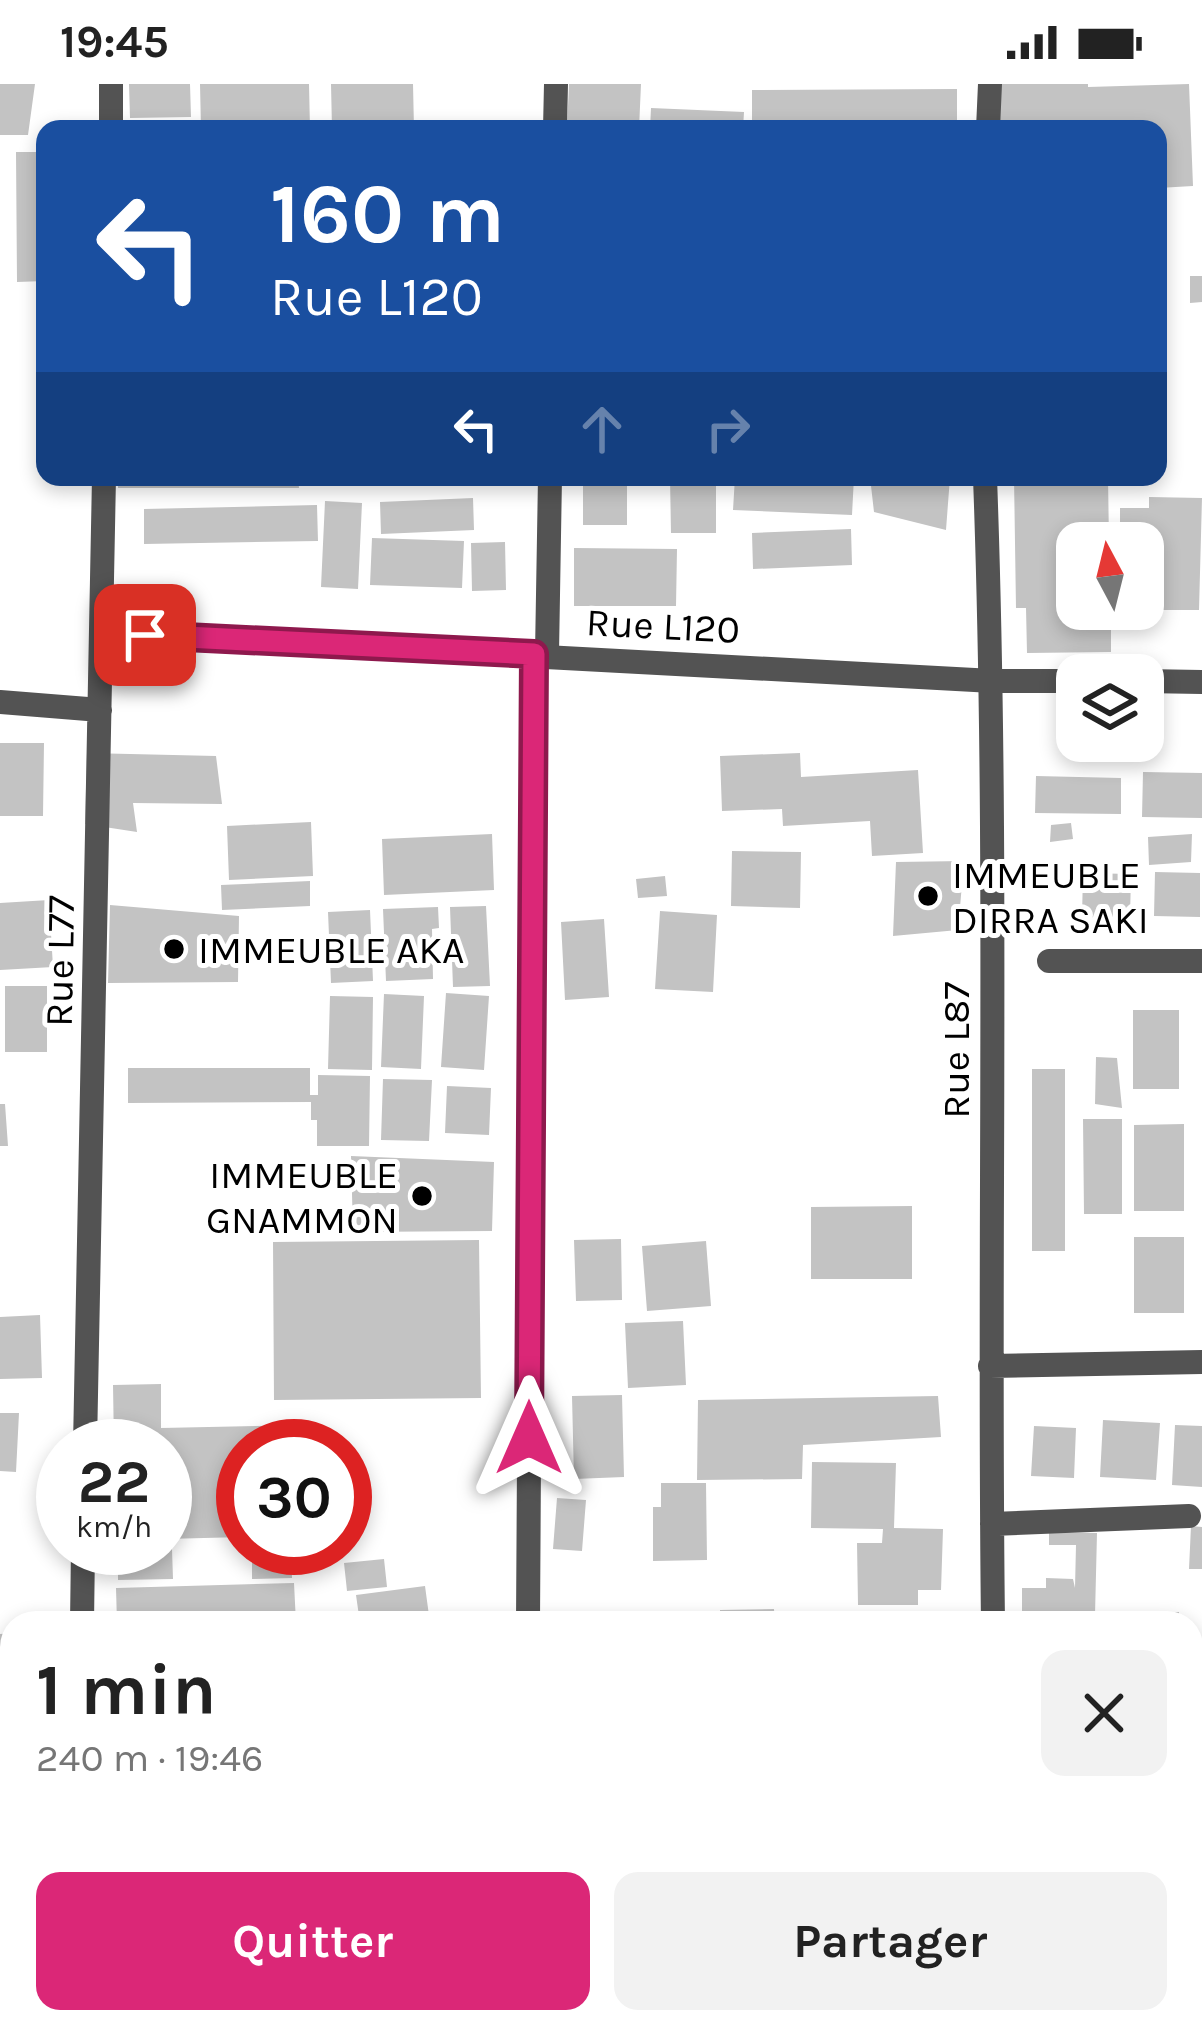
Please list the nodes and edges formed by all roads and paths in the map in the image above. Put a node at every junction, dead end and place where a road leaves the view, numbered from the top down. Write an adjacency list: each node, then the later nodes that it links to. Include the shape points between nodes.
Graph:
1 (112, 84): 4 (street)
2 (556, 84): 5 (street)
3 (989, 84): 6 (street)
4 (111, 120)
5 (555, 120)
6 (988, 120)
7 (104, 486): 10 (street, Rue L77)
8 (550, 486): 11 (street)
9 (985, 486): 12 (street, Rue L87)
10 (101, 633): 11 (street, Rue L120); 17 (street, Rue L77)
11 (541, 654): 12 (street, Rue L120); 27 (street)
12 (993, 681): 13 (street, Rue L120); 21 (street, Rue L87)
13 (1056, 681)
14 (1164, 682): 15 (street)
15 (1202, 682)
16 (0, 702): 17 (street)
17 (100, 710): 22 (street, Rue L77)
18 (1049, 961): 19 (street)
19 (1202, 961)
20 (1202, 1362): 21 (street)
21 (990, 1366): 24 (street, Rue L87)
22 (86, 1419)
23 (1189, 1516): 24 (street)
24 (992, 1524): 28 (street, Rue L87)
25 (83, 1575): 26 (street)
26 (82, 1611)
27 (528, 1611)
28 (994, 1611)

